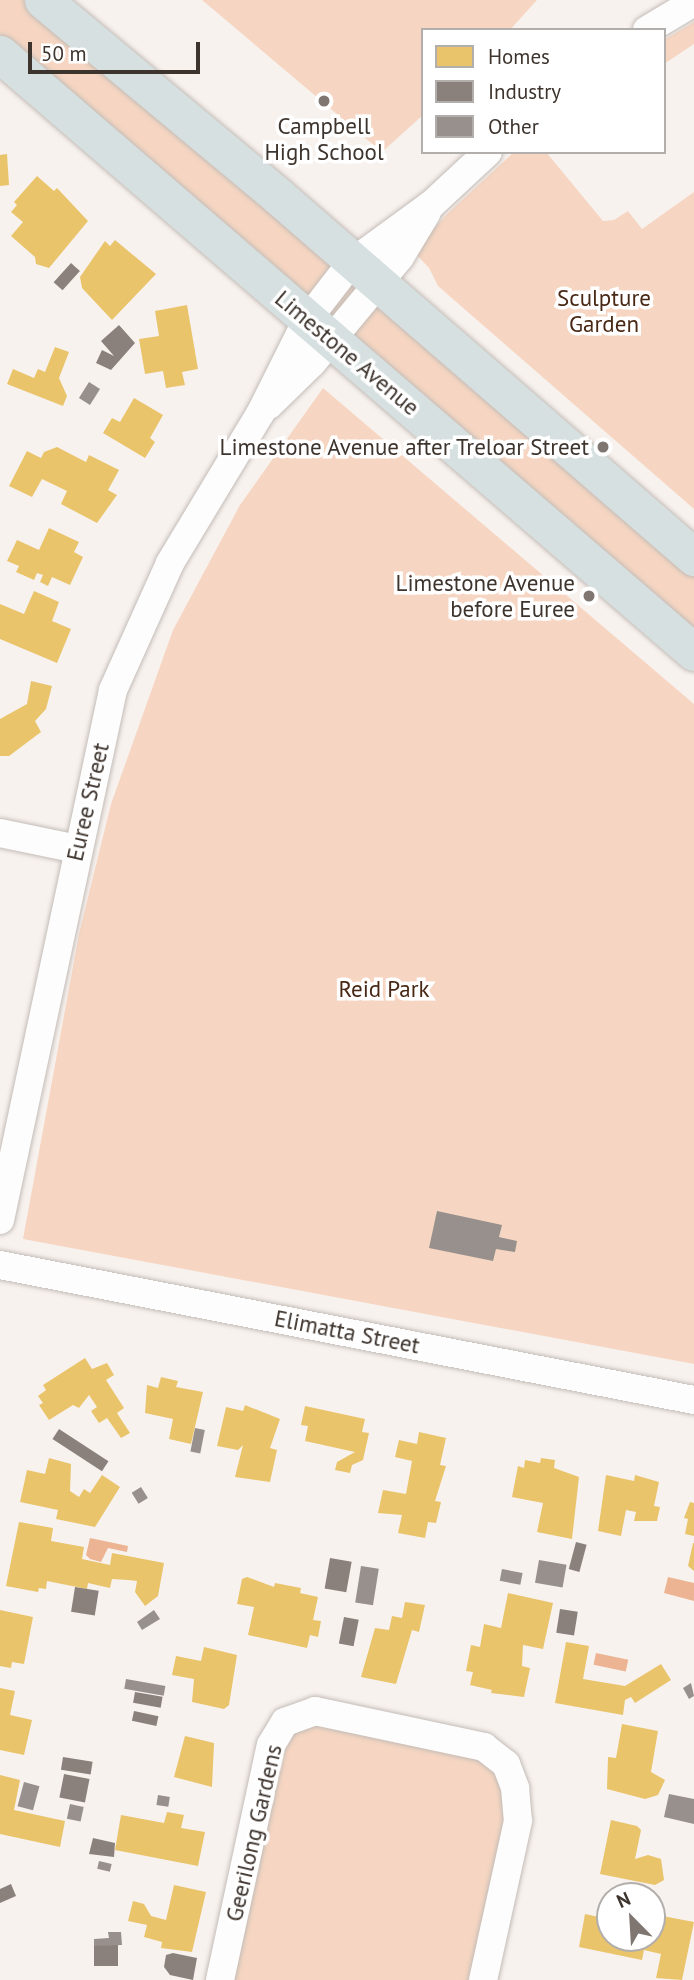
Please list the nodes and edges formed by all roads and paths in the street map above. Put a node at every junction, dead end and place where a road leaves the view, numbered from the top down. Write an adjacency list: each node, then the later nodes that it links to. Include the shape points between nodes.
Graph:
1 (43, 0): 6 (main road)
2 (694, 2): 3 (street)
3 (650, 28)
4 (0, 54): 7 (main road, Limestone Avenue)
5 (486, 154): 6 (street, Euree Street)
6 (364, 274): 7 (street, Euree Street); 8 (main road)
7 (319, 330): 9 (main road, Limestone Avenue); 11 (street, Euree Street, via 260,414 170,563 113,690)
8 (694, 557)
9 (694, 652)
10 (0, 833): 11 (street)
11 (77, 849): 12 (street, Euree Street)
12 (0, 1220)
13 (0, 1265): 14 (street, Elimatta Street)
14 (694, 1400)
15 (220, 1980): 16 (street, Geerilong Gardens, via 271,1745 285,1722 315,1710 484,1747 506,1764 515,1788 518,1821)
16 (482, 1980)

